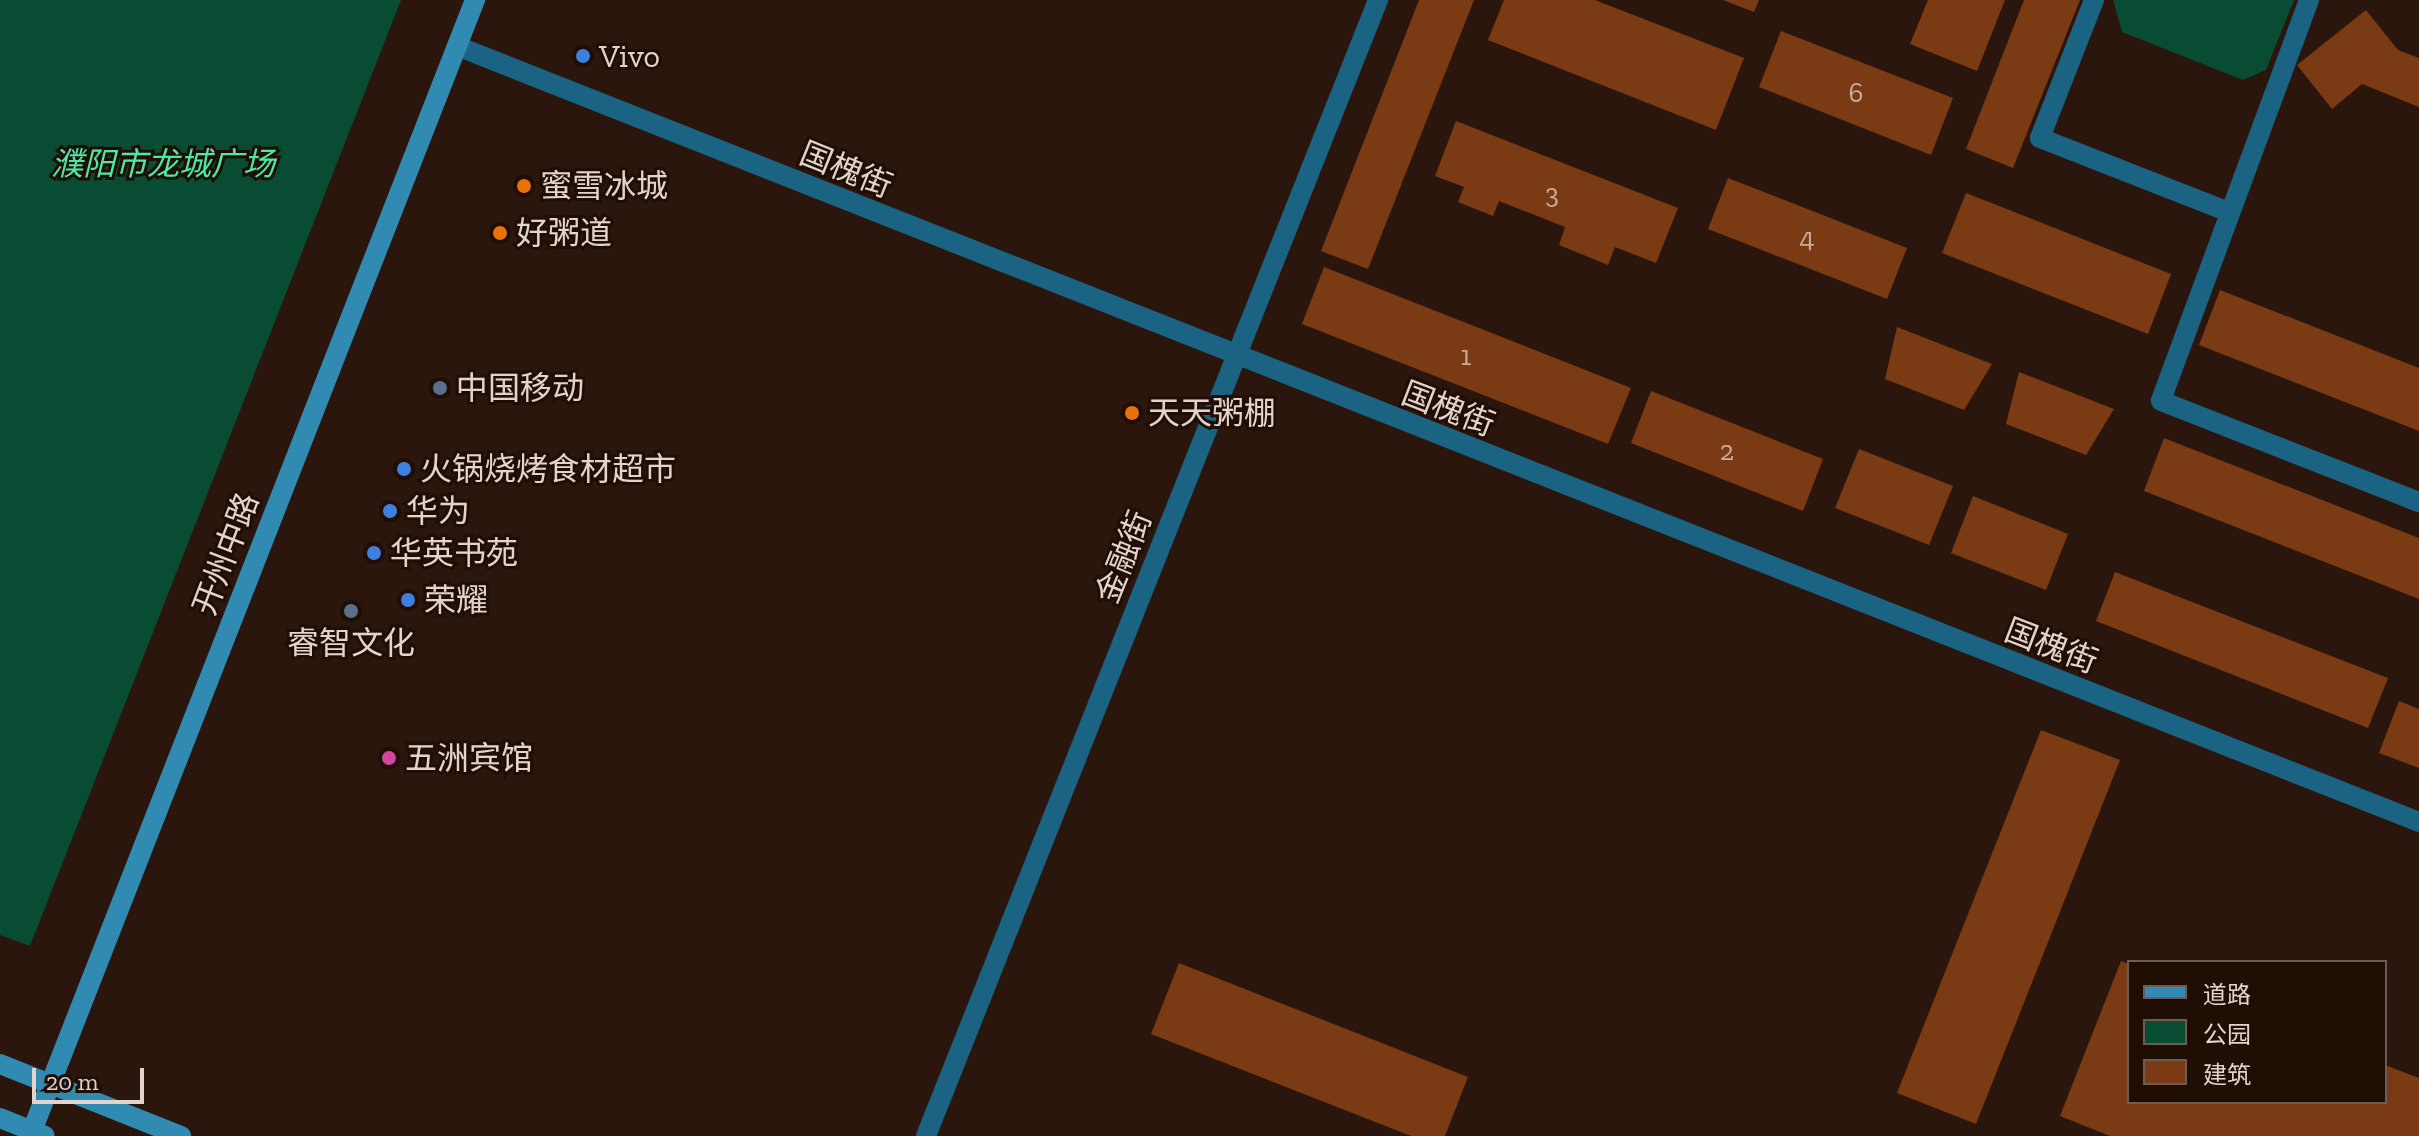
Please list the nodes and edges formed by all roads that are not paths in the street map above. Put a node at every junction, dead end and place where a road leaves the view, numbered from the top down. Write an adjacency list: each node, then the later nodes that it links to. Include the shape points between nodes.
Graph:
1 (475, 0): 5 (street, 开州中路)
2 (1378, 0): 7 (street, 金融街)
3 (2094, 0): 6 (street, via 2040,138)
4 (2309, 0): 6 (street)
5 (457, 46): 7 (street, 国槐街); 11 (street, 开州中路)
6 (2226, 211): 8 (street, via 2210,275 2161,401)
7 (1236, 358): 9 (street, 国槐街); 15 (street, 金融街)
8 (2419, 502)
9 (2419, 822)
10 (0, 1064): 11 (street)
11 (50, 1084): 13 (street, 开州中路); 14 (street)
12 (0, 1118): 13 (street)
13 (38, 1133)
14 (181, 1136)
15 (926, 1136)

